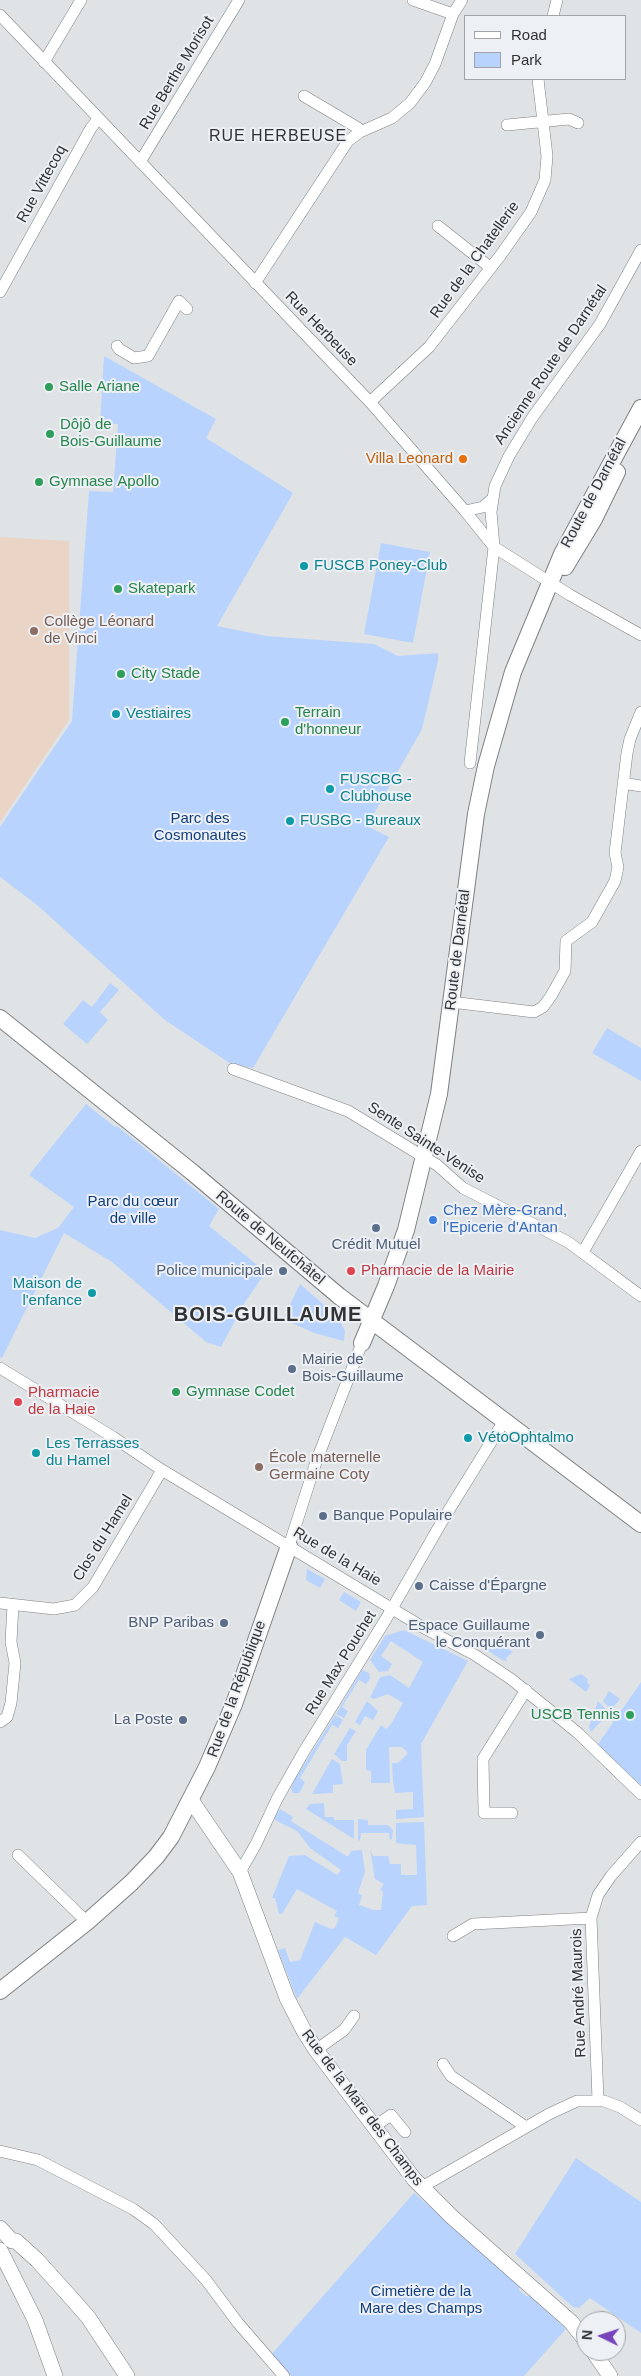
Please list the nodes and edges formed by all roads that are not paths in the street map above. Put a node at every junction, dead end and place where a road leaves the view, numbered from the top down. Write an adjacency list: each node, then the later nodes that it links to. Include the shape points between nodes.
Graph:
1 (81, 0): 9 (street)
2 (239, 0): 17 (street, Rue Berthe Morisot)
3 (413, 0): 6 (street)
4 (462, 0): 6 (street)
5 (557, 0): 8 (street)
6 (453, 14): 16 (street, via 435,64 410,103 392,118)
7 (0, 15): 9 (street, Rue Herbeuse)
8 (552, 15)
9 (44, 62): 12 (street, Rue Herbeuse)
10 (538, 80): 13 (street, Rue de la Chatellerie)
11 (304, 96): 16 (street)
12 (98, 119): 17 (street, Rue Herbeuse); 22 (street, Rue Vittecoq)
13 (542, 122): 14 (street, via 569,119); 15 (street); 20 (street, Rue de la Chatellerie, via 547,156 545,180 530,212)
14 (578, 122)
15 (507, 125)
16 (360, 132): 21 (street, via 348,140)
17 (140, 162): 21 (street, Rue Herbeuse)
18 (438, 226): 20 (street)
19 (641, 250): 28 (street, Ancienne Route de Darnétal, via 600,324 532,418 509,456)
20 (491, 268): 25 (street, Rue de la Chatellerie, via 429,347)
21 (255, 283): 25 (street, Rue Herbeuse)
22 (0, 292)
23 (188, 309): 24 (street, via 179,302 148,356 134,358)
24 (117, 346)
25 (370, 402): 29 (street, Rue Herbeuse)
26 (641, 408): 31 (main road, Route de Darnétal, via 562,554)
27 (641, 429): 31 (main road, Route de Darnétal, via 571,559)
28 (492, 499): 29 (street, via 482,507); 30 (street, Ancienne Route de Darnétal)
29 (465, 511): 30 (street, Rue Herbeuse)
30 (494, 547): 31 (street, Rue Herbeuse); 34 (street)
31 (552, 582): 32 (street, Rue Herbeuse); 37 (main road, Route de Darnétal, via 513,672 486,766 476,814)
32 (641, 635)
33 (641, 712): 35 (street, via 630,739)
34 (470, 763)
35 (624, 783): 36 (street); 37 (street, via 615,853 618,867 615,881 592,922 566,941 564,971 543,1007 534,1012)
36 (641, 786)
37 (451, 1002): 41 (main road, Route de Darnétal, via 441,1083)
38 (0, 1018): 44 (main road, Route de Neufchâtel)
39 (233, 1069): 41 (street, Sente Sainte-Venise, via 348,1111)
40 (641, 1151): 42 (street)
41 (424, 1159): 42 (street, Sente Sainte-Venise, via 441,1168 463,1188 504,1207); 44 (main road, Route de Darnétal, via 406,1230)
42 (583, 1252): 43 (street, Sente Sainte-Venise)
43 (641, 1296)
44 (371, 1320): 45 (main road, Rue de la République); 47 (main road, Route de Neufchâtel)
45 (362, 1343): 50 (street, Rue de la République, via 316,1462)
46 (0, 1368): 48 (street, Rue de la Haie)
47 (504, 1421): 49 (main road, Route de Neufchâtel); 53 (street, Rue Max Pouchet)
48 (162, 1470): 50 (street, Rue de la Haie); 52 (street, Clos du Hamel, via 93,1587 75,1605 54,1609)
49 (641, 1524)
50 (289, 1546): 53 (street, Rue de la Haie); 57 (main road, Rue de la République, via 234,1704)
51 (0, 1603): 52 (street, Clos du Hamel)
52 (13, 1604): 55 (street, via 11,1642 15,1663 12,1703 7,1718)
53 (392, 1609): 54 (street, Rue de la Haie, via 475,1655); 61 (street, Rue Max Pouchet, via 303,1753)
54 (526, 1690): 56 (street, Rue de la Haie, via 578,1733); 58 (street, via 483,1760 484,1813)
55 (0, 1722)
56 (641, 1794)
57 (191, 1800): 61 (street, Rue de la Mare des Champs); 63 (main road, Rue de la République, via 156,1857)
58 (512, 1813)
59 (641, 1842): 62 (street, Rue André Maurois, via 598,1895)
60 (18, 1855): 63 (street)
61 (240, 1872): 67 (street, Rue de la Mare des Champs, via 287,1998)
62 (591, 1918): 64 (street, via 473,1924); 69 (street, Rue André Maurois)
63 (87, 1922): 65 (main road, Rue de la République)
64 (453, 1936)
65 (0, 1991)
66 (354, 2016): 67 (street, via 344,2030)
67 (316, 2050): 71 (street, Rue de la Mare des Champs)
68 (443, 2064): 72 (street, via 451,2076)
69 (598, 2100): 70 (street, via 620,2106); 72 (street, via 566,2105)
70 (641, 2120)
71 (375, 2126): 73 (street, via 391,2115); 75 (street, Rue de la Mare des Champs)
72 (526, 2127): 75 (street)
73 (405, 2132)
74 (0, 2151): 82 (street, via 38,2160 133,2209 154,2224 206,2280)
75 (422, 2187): 78 (street, Rue de la Mare des Champs)
76 (0, 2228): 77 (street)
77 (5, 2249): 80 (street); 81 (street, via 16,2241 24,2248 88,2318)
78 (576, 2328)
79 (600, 2361): 83 (street)
80 (55, 2376)
81 (127, 2376)
82 (284, 2376)
83 (610, 2376)

